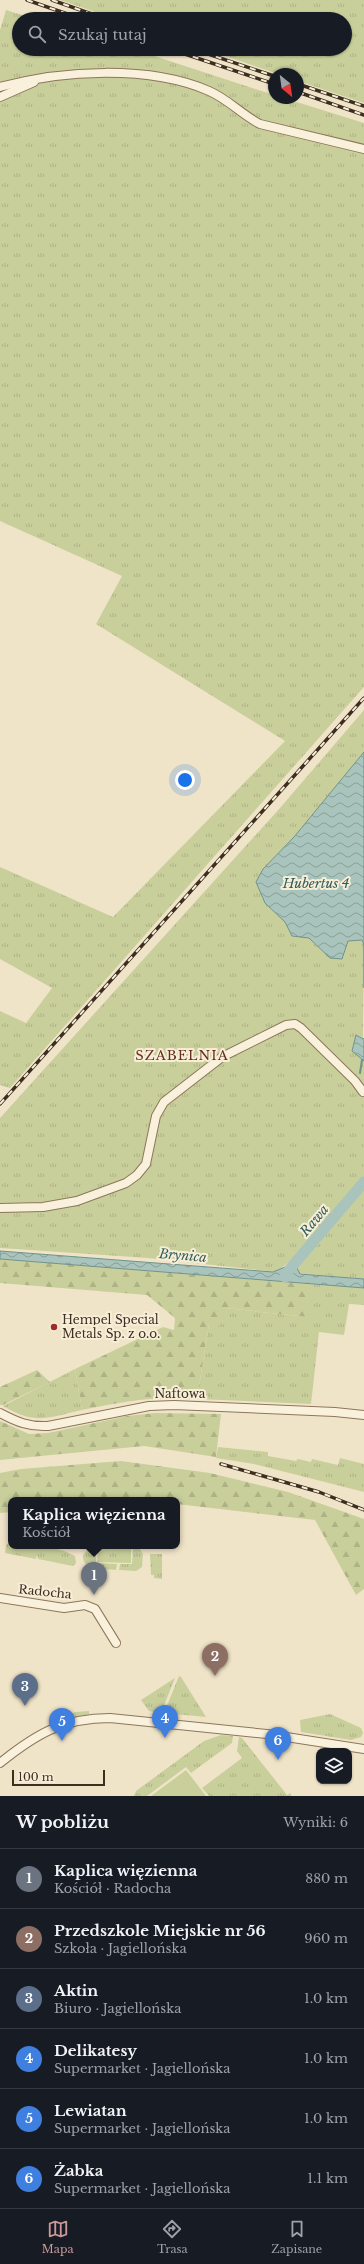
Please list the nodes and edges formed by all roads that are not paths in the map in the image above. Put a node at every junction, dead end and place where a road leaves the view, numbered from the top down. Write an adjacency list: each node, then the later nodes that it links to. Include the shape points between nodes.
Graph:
1 (42, 79): 2 (street, via 20,81); 3 (street); 4 (street, via 78,74 154,76 211,92 260,124)
2 (0, 87)
3 (0, 96)
4 (364, 149)
5 (363, 1092): 6 (street, via 301,1028 295,1024 286,1025 222,1057 164,1102 156,1116 146,1164 137,1175 126,1182 77,1201 43,1207)
6 (0, 1208)
7 (0, 1413): 8 (street, Naftowa, via 20,1424 35,1426 149,1406 174,1405)
8 (364, 1415)
9 (0, 1598): 10 (street, Radocha, via 64,1608 84,1605 90,1607 95,1609)
10 (116, 1643)
11 (364, 1749): 12 (street, via 244,1732 92,1718 56,1727 17,1749)
12 (0, 1762)

